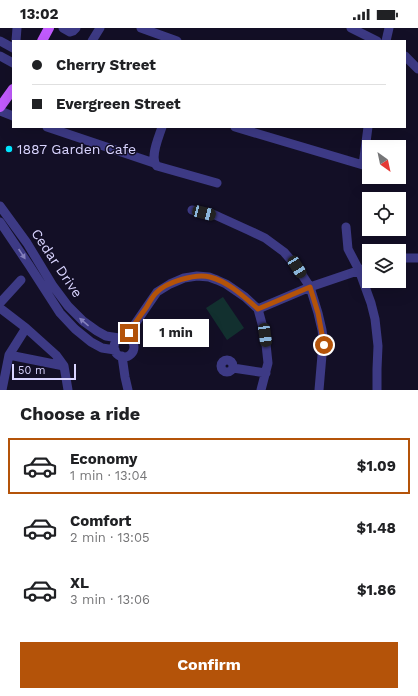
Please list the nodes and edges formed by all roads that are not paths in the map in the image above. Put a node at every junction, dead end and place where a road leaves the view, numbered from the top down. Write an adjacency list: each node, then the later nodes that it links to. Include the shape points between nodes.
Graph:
1 (17, 28): 9 (street)
2 (49, 28): 10 (main road)
3 (64, 28): 4 (street, via 70,32)
4 (76, 28)
5 (100, 28): 11 (street)
6 (140, 28): 12 (street)
7 (351, 28): 13 (street)
8 (389, 28): 14 (street)
9 (16, 40)
10 (43, 40)
11 (93, 40)
12 (174, 40)
13 (375, 40)
14 (386, 40)
15 (0, 41): 16 (street)
16 (12, 47)
17 (0, 56): 19 (street)
18 (406, 57): 20 (street)
19 (12, 62)
20 (418, 69)
21 (12, 89): 22 (main road)
22 (0, 107)
23 (0, 111): 24 (street)
24 (12, 116)
25 (50, 128): 29 (street)
26 (162, 128): 29 (street, via 153,156)
27 (238, 128): 28 (street, via 363,165)
28 (368, 128)
29 (154, 163): 30 (street, via 162,168)
30 (217, 183)
31 (0, 206): 45 (street, Cedar Drive, one-way to 31, via 106,336 96,331 68,306)
32 (192, 210): 40 (street, via 215,215 265,238 284,252)
33 (0, 222): 46 (street, Cedar Drive, one-way to 46, via 60,313 90,342 102,348)
34 (346, 227): 38 (street, via 348,249)
35 (406, 258): 36 (street)
36 (418, 258)
37 (362, 269): 38 (street)
38 (359, 270): 40 (street); 57 (street, via 375,319 378,346)
39 (21, 280): 41 (street)
40 (310, 287): 43 (street); 56 (street, via 324,345)
41 (0, 303)
42 (0, 308): 44 (street)
43 (258, 309): 45 (street, via 245,297 217,280 197,276 184,278 157,292); 51 (street, via 267,351)
44 (26, 328): 47 (street); 49 (street, via 56,355)
45 (124, 336): 46 (street, via 115,343); 48 (street, via 133,342 134,348 128,356)
46 (115, 350): 48 (street)
47 (9, 355): 49 (street); 52 (street)
48 (122, 356): 54 (street)
49 (64, 366): 53 (street)
50 (233, 368): 51 (street)
51 (266, 373): 55 (street)
52 (2, 390)
53 (68, 390)
54 (128, 390)
55 (261, 390)
56 (319, 390)
57 (377, 390)

